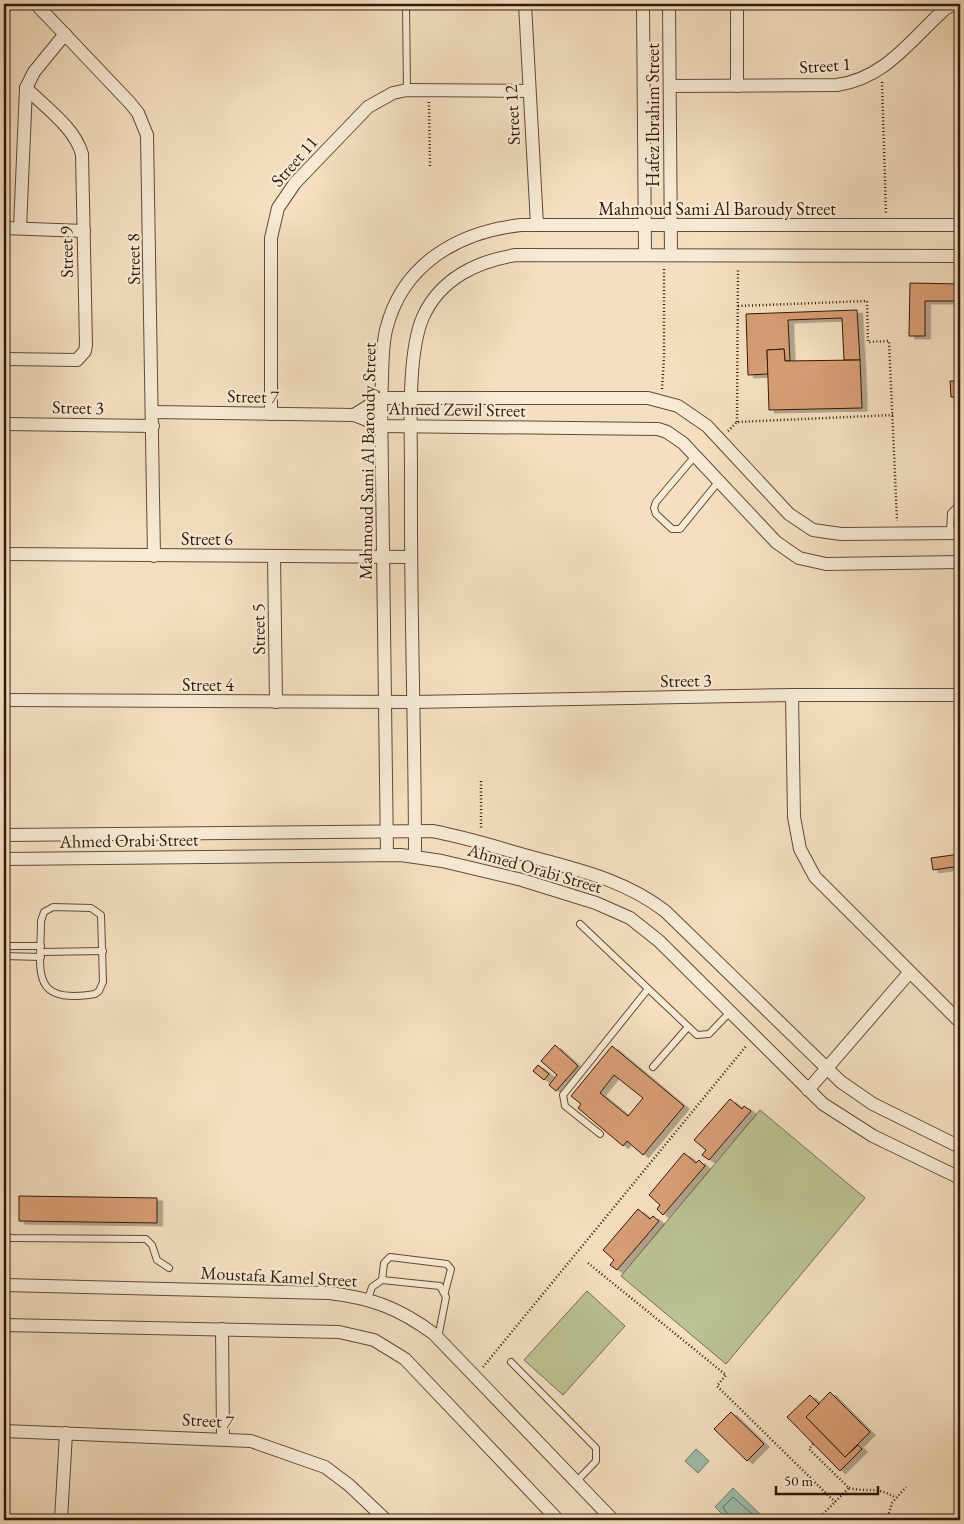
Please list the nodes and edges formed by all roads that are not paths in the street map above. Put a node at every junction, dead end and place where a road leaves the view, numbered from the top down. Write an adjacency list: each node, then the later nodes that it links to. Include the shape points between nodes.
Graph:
1 (36, 4): 8 (street, Street 8)
2 (406, 4): 12 (lane)
3 (525, 4): 13 (street, Street 12)
4 (643, 4): 15 (street, Hafez Ibrahim Street)
5 (669, 4): 9 (street, Hafez Ibrahim Street)
6 (737, 4): 10 (street)
7 (954, 4): 10 (street, Street 1, via 882,69 868,77 837,85)
8 (65, 34): 11 (street, via 34,72); 27 (street, Street 8, via 138,113 147,135)
9 (670, 86): 10 (street, Street 1); 16 (street, Hafez Ibrahim Street)
10 (737, 86)
11 (26, 88): 19 (street); 20 (street, Street 9, via 69,130 79,145)
12 (407, 90): 13 (street, Street 11); 28 (street, Street 11, via 393,93 368,107 295,183 278,208 271,238)
13 (528, 91): 14 (street, Street 12)
14 (537, 225): 15 (street, Mahmoud Sami Al Baroudy Street); 25 (street, Mahmoud Sami Al Baroudy Street, via 494,228 470,235 425,264 395,306 386,331)
15 (645, 225): 16 (street, Mahmoud Sami Al Baroudy Street); 21 (street, Hafez Ibrahim Street)
16 (670, 225): 17 (street, Mahmoud Sami Al Baroudy Street); 22 (street, Hafez Ibrahim Street)
17 (960, 225)
18 (4, 228): 19 (street)
19 (20, 228): 20 (street)
20 (84, 231): 24 (street, Street 9, via 86,345 82,356 70,360)
21 (645, 255): 22 (street); 26 (street, via 516,255 493,258 471,267 436,296 424,316 416,339)
22 (667, 255): 23 (street)
23 (960, 256)
24 (4, 359)
25 (381, 398): 26 (street, Ahmed Zewil Street); 29 (street, Ahmed Zewil Street); 32 (street, Mahmoud Sami Al Baroudy Street)
26 (412, 399): 33 (street); 37 (street, Ahmed Zewil Street, via 648,398 661,401 678,406 707,426 800,523 826,534)
27 (152, 412): 28 (street, Street 7); 31 (street, Street 8)
28 (271, 414): 29 (street, Street 7)
29 (354, 415): 32 (street, Ahmed Zewil Street)
30 (4, 424): 31 (street, Street 3)
31 (153, 426): 39 (street, Street 8)
32 (382, 426): 33 (street, Ahmed Zewil Street); 41 (street, Mahmoud Sami Al Baroudy Street)
33 (411, 426): 34 (street, Ahmed Zewil Street, via 658,429 676,437); 42 (street)
34 (696, 456): 35 (street, Ahmed Zewil Street); 35 (lane, via 656,502 656,514 672,529 680,528)
35 (719, 481): 43 (street, Ahmed Zewil Street, via 776,542 799,558 826,564)
36 (960, 504): 37 (lane, via 951,513)
37 (955, 533)
38 (4, 554): 39 (street, Street 6)
39 (154, 556): 40 (street, Street 6)
40 (274, 556): 41 (street, Street 6); 47 (street, Street 5)
41 (383, 557): 42 (street, Street 6); 48 (street, Mahmoud Sami Al Baroudy Street)
42 (411, 557): 49 (street)
43 (960, 562)
44 (792, 695): 45 (street, Street 3); 49 (street, Street 3); 61 (street, via 794,817 806,864 820,884)
45 (960, 695)
46 (4, 700): 47 (street, Street 4)
47 (276, 702): 48 (street, Street 4)
48 (385, 702): 49 (street, Street 4); 51 (street, Mahmoud Sami Al Baroudy Street)
49 (413, 702): 50 (street)
50 (415, 830): 51 (street, Ahmed Orabi Street); 54 (street); 67 (street, Ahmed Orabi Street, via 438,832 604,876 651,900)
51 (387, 831): 52 (street, Ahmed Orabi Street); 53 (street, Mahmoud Sami Al Baroudy Street)
52 (4, 834)
53 (387, 855): 54 (street, Ahmed Orabi Street); 55 (street, Ahmed Orabi Street)
54 (415, 856): 63 (street, Ahmed Orabi Street, via 522,880 613,910 659,941)
55 (4, 859)
56 (580, 924): 62 (lane)
57 (4, 946): 59 (lane)
58 (103, 951): 59 (lane); 59 (lane, via 102,987 95,994 49,992 42,983); 59 (lane, via 103,919 91,908 48,909 42,916)
59 (41, 952): 60 (lane)
60 (4, 956)
61 (909, 973): 64 (street); 67 (street)
62 (648, 989): 65 (lane); 69 (lane, via 563,1095 565,1106)
63 (730, 1012): 65 (lane, via 709,1034 697,1035); 68 (street, Ahmed Orabi Street)
64 (960, 1022)
65 (688, 1027): 66 (lane)
66 (653, 1067)
67 (826, 1069): 68 (street); 70 (street, Ahmed Orabi Street, via 873,1104)
68 (808, 1090): 71 (street, Ahmed Orabi Street, via 855,1126)
69 (600, 1134)
70 (960, 1147)
71 (960, 1178)
72 (4, 1236): 73 (lane, via 146,1239 152,1245 157,1260)
73 (169, 1268)
74 (382, 1280): 76 (lane, via 440,1286); 76 (lane, via 385,1261 390,1257 447,1264 451,1269); 77 (lane, via 372,1287)
75 (4, 1285): 77 (street, Moustafa Kamel Street, via 329,1293)
76 (445, 1292): 80 (lane)
77 (368, 1299): 80 (street, Moustafa Kamel Street, via 411,1316)
78 (4, 1325): 79 (street)
79 (222, 1329): 84 (street); 89 (street, via 339,1332 374,1340 390,1348 418,1371)
80 (438, 1338): 85 (street, Moustafa Kamel Street)
81 (511, 1362): 85 (lane, via 596,1448 596,1461)
82 (4, 1431): 83 (street, Street 7)
83 (66, 1433): 84 (street, Street 7); 87 (street)
84 (223, 1438): 88 (street, Street 7, via 266,1444 325,1467)
85 (576, 1482): 86 (street, Moustafa Kamel Street)
86 (600, 1516): 90 (street, Moustafa Kamel Street)
87 (61, 1520)
88 (386, 1520)
89 (558, 1520)
90 (613, 1520)

